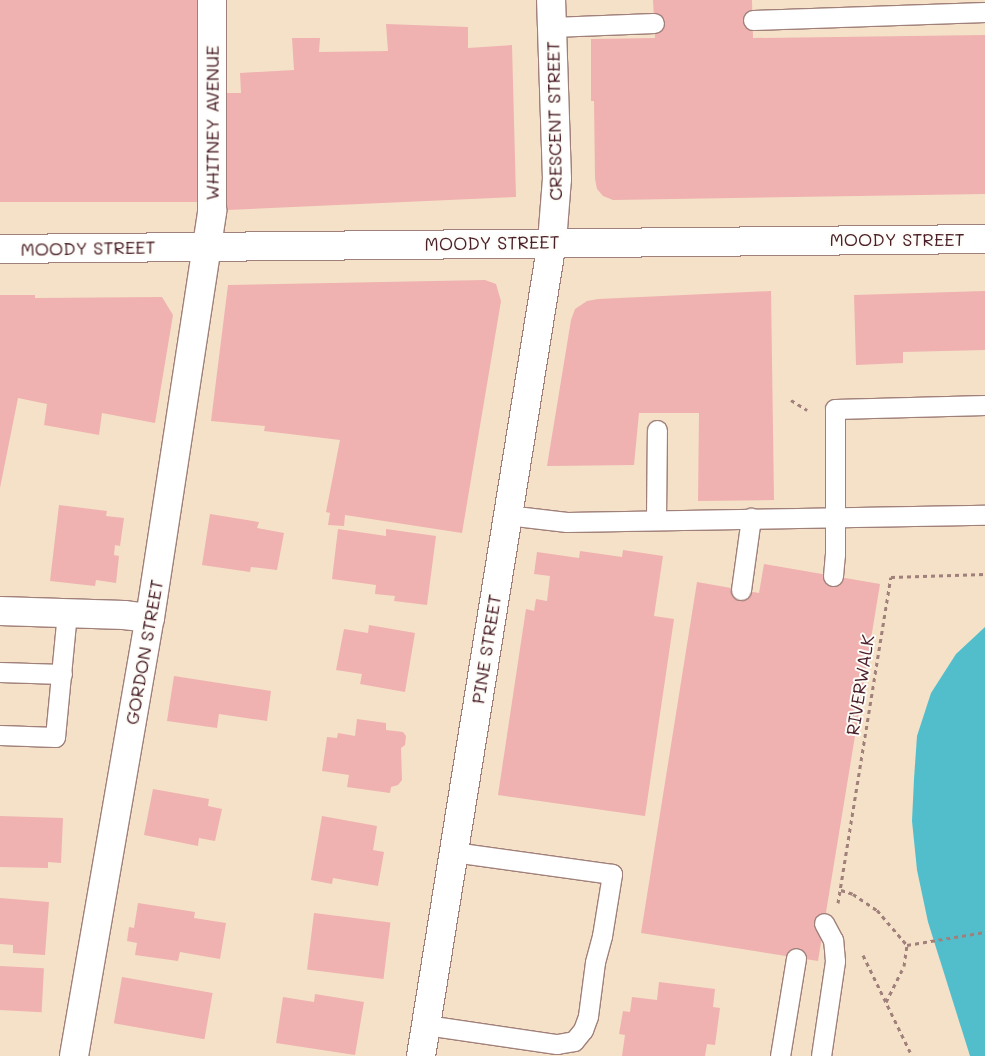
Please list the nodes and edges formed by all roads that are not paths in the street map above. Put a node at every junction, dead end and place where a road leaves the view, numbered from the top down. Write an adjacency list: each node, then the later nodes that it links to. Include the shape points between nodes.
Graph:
1 (212, 0): 9 (street, WHITNEY AVENUE, via 212,211)
2 (551, 0): 6 (street, CRESCENT STREET)
3 (985, 12): 4 (lane)
4 (753, 20)
5 (654, 23): 6 (lane)
6 (552, 27): 8 (street, CRESCENT STREET, via 557,179)
7 (985, 238): 8 (street, MOODY STREET)
8 (552, 242): 9 (street, MOODY STREET); 13 (street, PINE STREET)
9 (207, 246): 10 (street, MOODY STREET); 22 (street, GORDON STREET)
10 (0, 249)
11 (985, 405): 15 (lane, via 835,409)
12 (657, 430): 17 (lane)
13 (507, 515): 17 (lane, via 557,521); 26 (street, PINE STREET)
14 (985, 515): 15 (lane)
15 (835, 517): 16 (lane); 18 (lane)
16 (751, 518): 17 (lane); 19 (lane)
17 (656, 519)
18 (833, 576)
19 (741, 590)
20 (0, 611): 21 (street)
21 (67, 613): 22 (street); 24 (lane)
22 (150, 618): 30 (street, GORDON STREET)
23 (0, 672): 24 (lane)
24 (62, 674): 25 (lane, via 54,737)
25 (0, 735)
26 (454, 852): 29 (street, PINE STREET); 29 (lane, via 612,874 588,1016 574,1041 556,1044)
27 (824, 923): 33 (lane, via 833,940 836,960)
28 (796, 958): 32 (lane)
29 (426, 1025): 31 (street, PINE STREET)
30 (74, 1056)
31 (421, 1056)
32 (780, 1056)
33 (821, 1056)

